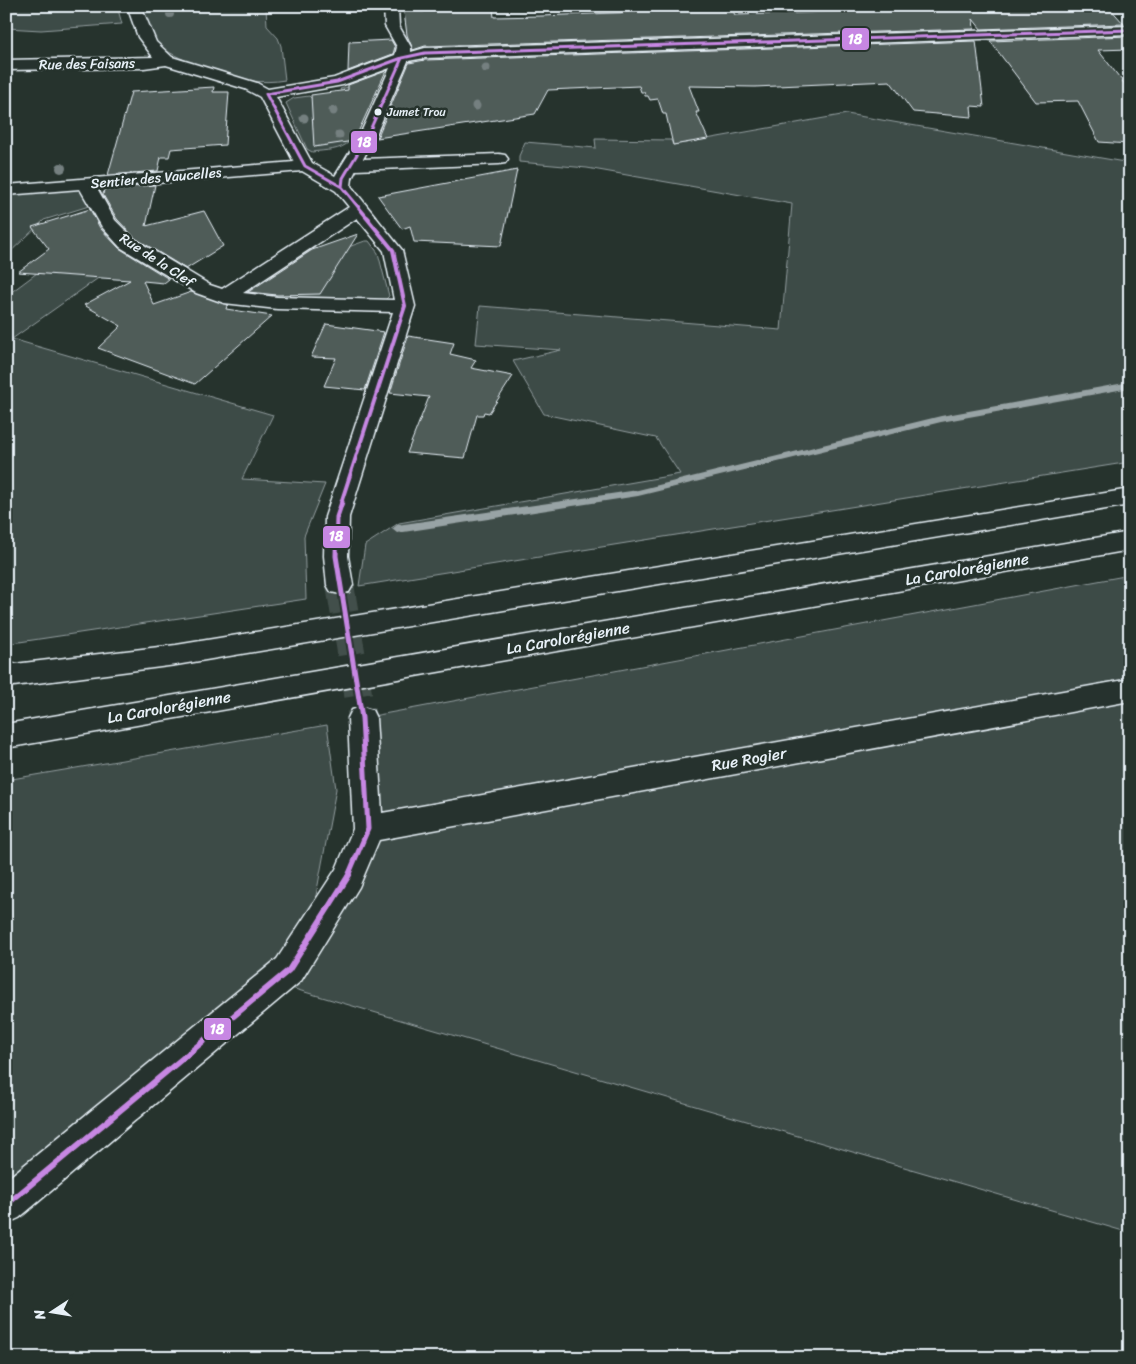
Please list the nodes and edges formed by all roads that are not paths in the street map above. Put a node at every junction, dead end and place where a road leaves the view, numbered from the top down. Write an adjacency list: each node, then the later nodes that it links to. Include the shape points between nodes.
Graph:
1 (134, 6): 5 (main road, via 152,49)
2 (391, 6): 4 (main road, via 392,26 404,47)
3 (1130, 30): 4 (main road, via 425,53)
4 (402, 58): 7 (main road, via 337,82); 9 (main road)
5 (167, 60): 6 (main road, Rue des Faisans); 7 (main road, via 252,86)
6 (6, 65)
7 (266, 94): 10 (main road)
8 (499, 159): 9 (main road)
9 (351, 165): 12 (main road)
10 (305, 166): 11 (main road, Sentier des Vaucelles); 12 (main road)
11 (86, 184): 13 (main road, Sentier des Vaucelles); 15 (main road, Rue de la Clef, via 116,234 203,290)
12 (342, 187): 14 (main road)
13 (6, 190)
14 (360, 208): 15 (main road); 16 (main road, via 393,250)
15 (224, 297): 16 (main road, Rue de la Clef, via 277,303)
16 (405, 306): 19 (main road, via 337,517 336,556)
17 (1130, 497): 20 (main road, via 176,655)
18 (1130, 541): 23 (main road, La Carolorégienne)
19 (340, 585)
20 (6, 676)
21 (1130, 690): 24 (main road, Rue Rogier)
22 (362, 718): 24 (main road)
23 (6, 736)
24 (368, 829): 25 (main road, via 348,877 289,970)
25 (6, 1205)

